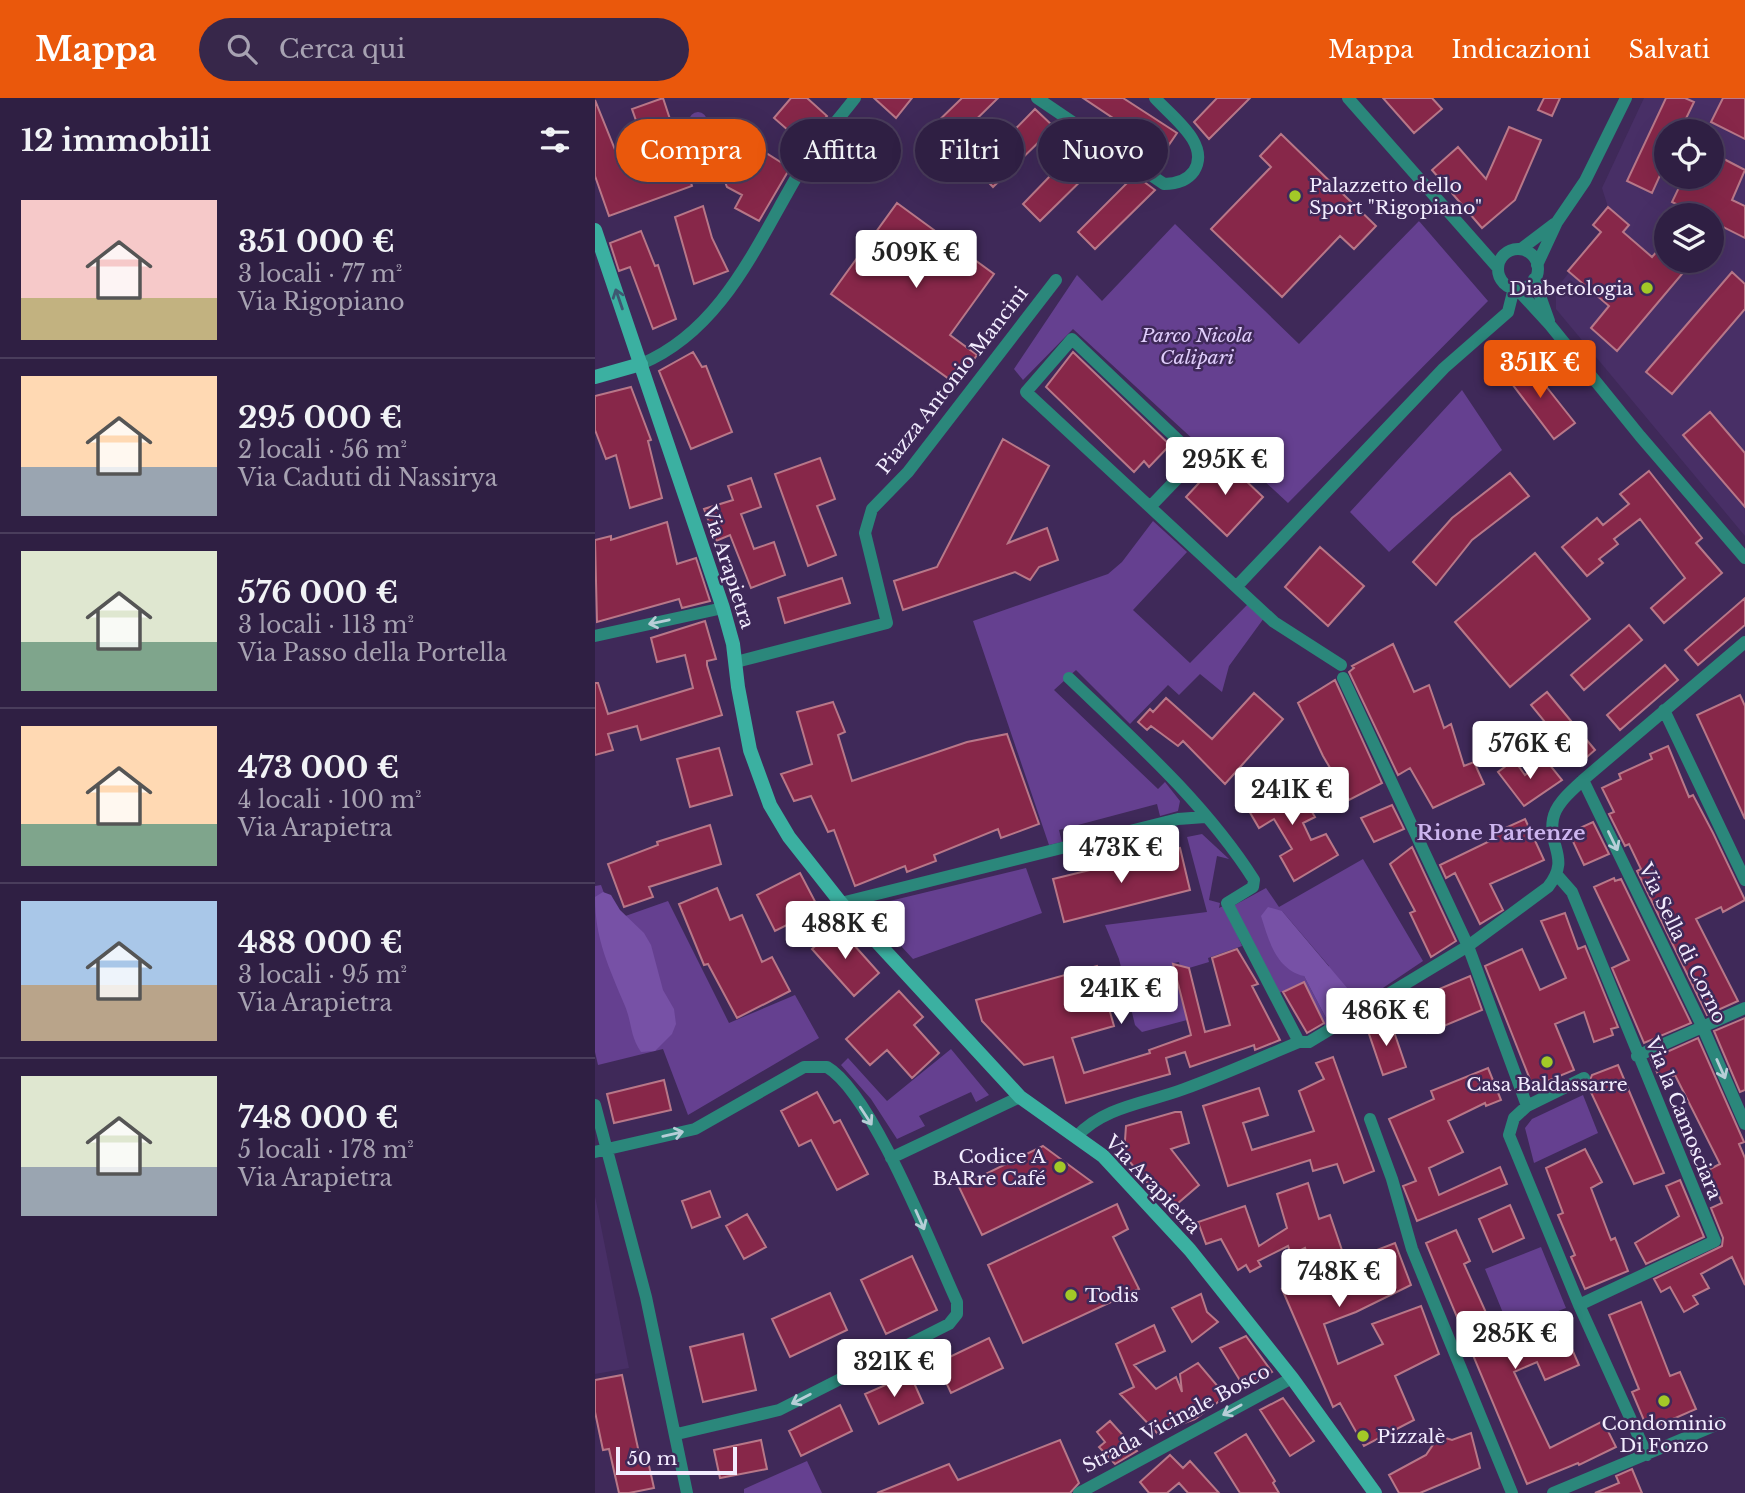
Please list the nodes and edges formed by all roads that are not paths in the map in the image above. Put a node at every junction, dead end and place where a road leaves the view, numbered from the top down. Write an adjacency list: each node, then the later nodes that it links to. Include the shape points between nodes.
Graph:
1 (855, 98): 18 (street, via 804,164 739,278 700,323)
2 (1037, 98): 3 (street, via 1164,184 1173,184 1191,175 1199,162 1198,146)
3 (1155, 98)
4 (1348, 98): 8 (street)
5 (1626, 98): 6 (street, via 1585,181)
6 (1557, 222): 9 (street); 10 (street)
7 (595, 230): 18 (street, Via Arapietra, one-way to 7)
8 (1481, 245): 9 (street); 11 (street)
9 (1515, 250): 10 (street, via 1531,255); 11 (street, via 1501,258)
10 (1537, 265): 12 (street)
11 (1498, 268): 14 (street, via 1500,277)
12 (1534, 279): 14 (street); 17 (street)
13 (1056, 280): 26 (street, Piazza Antonio Mancini, via 915,463 872,509 865,533 887,623)
14 (1513, 288): 15 (street); 16 (street)
15 (1510, 308): 16 (street); 22 (street, via 1444,368)
16 (1535, 311): 17 (street)
17 (1550, 324): 21 (street)
18 (641, 364): 19 (street); 23 (street, Via Arapietra)
19 (595, 377)
20 (1150, 508): 20 (street, via 1026,392 1072,339 1197,458); 22 (street)
21 (1745, 558)
22 (1237, 586): 36 (street, via 1274,622 1342,671)
23 (723, 608): 24 (street, one-way to 24); 26 (street, Via Arapietra)
24 (595, 636)
25 (1745, 642): 28 (street)
26 (736, 662): 35 (street, Via Arapietra, via 750,750 770,805)
27 (1069, 678): 30 (street)
28 (1664, 710): 29 (street); 34 (street)
29 (1583, 780): 33 (street, via 1559,805 1552,821 1560,863); 38 (street, Via Sella di Corno, one-way to 38)
30 (1185, 794): 31 (street); 32 (street)
31 (1205, 817): 32 (street); 39 (street, via 1234,848 1254,880 1253,887 1227,903)
32 (1183, 819): 35 (street)
33 (1557, 875): 36 (street, via 1548,887); 40 (street, Via la Camosciara, via 1573,892)
34 (1745, 880)
35 (841, 903): 42 (street, Via Arapietra)
36 (1468, 946): 39 (street, via 1347,1021 1309,1042); 44 (street)
37 (1745, 1008): 38 (street)
38 (1703, 1028): 40 (street); 46 (street, Via Sella di Corno, one-way to 46)
39 (1299, 1042): 47 (street, via 1182,1090 1114,1111)
40 (1637, 1056): 50 (street, Via la Camosciara, via 1714,1241)
41 (1584, 1078): 44 (street)
42 (1020, 1097): 47 (street, Via Arapietra); 49 (street)
43 (595, 1105): 48 (street)
44 (1527, 1106): 50 (street, via 1514,1118 1509,1135)
45 (1370, 1119): 58 (street, via 1412,1249)
46 (1745, 1124)
47 (1077, 1136): 51 (street, Via Arapietra, via 1103,1156 1190,1250)
48 (601, 1151): 49 (street, one-way to 49, via 695,1129 804,1066 816,1065 831,1070 847,1087); 53 (street, via 646,1297)
49 (891, 1158): 53 (street, one-way to 53, via 957,1302 957,1314 950,1324 779,1410)
50 (1579, 1305): 54 (street)
51 (1292, 1378): 56 (street, Strada Vicinale Bosco, one-way to 56); 57 (street, Via Arapietra)
52 (1721, 1423): 54 (street)
53 (677, 1434): 55 (street)
54 (1647, 1455): 59 (street)
55 (687, 1493)
56 (1079, 1493)
57 (1375, 1493)
58 (1512, 1493)
59 (1553, 1493)

